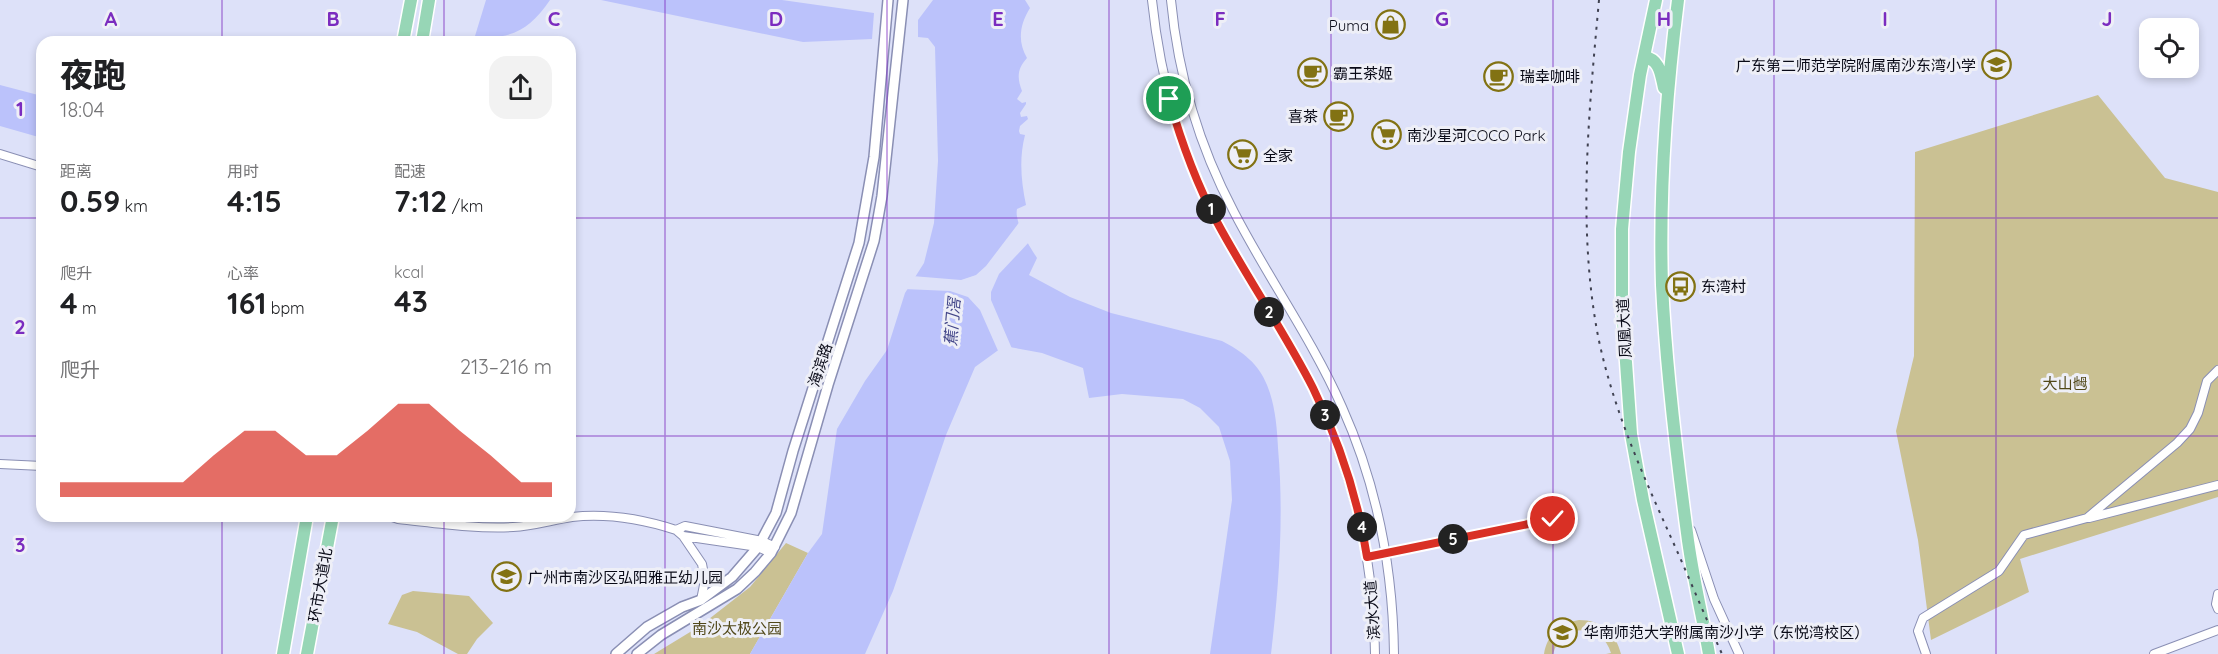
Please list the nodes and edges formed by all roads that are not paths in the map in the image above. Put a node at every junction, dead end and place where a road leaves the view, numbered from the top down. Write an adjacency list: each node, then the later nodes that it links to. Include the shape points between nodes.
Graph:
1 (411, 0): 9 (main road)
2 (429, 0): 10 (main road)
3 (888, 0): 29 (street, 海滨路, via 874,157 859,243 776,513)
4 (903, 0): 30 (street, 海滨路, via 874,241 791,513)
5 (1152, 0): 32 (street, 滨水大道, via 1163,73 1188,157 1217,221 1325,414 1353,493)
6 (1171, 0): 31 (street, 滨水大道, via 1181,69 1206,150 1233,212 1342,406 1371,488)
7 (1656, 0): 11 (main road, 凤凰大道)
8 (1678, 0): 12 (main road)
9 (404, 36)
10 (423, 36)
11 (1644, 57): 12 (main road, via 1657,63); 43 (main road, 凤凰大道, via 1622,229 1622,305 1631,434)
12 (1667, 101): 19 (main road, via 1662,284)
13 (0, 154): 14 (street)
14 (36, 165)
15 (2218, 370): 21 (street, via 2207,381 2190,429)
16 (0, 464): 17 (street)
17 (36, 466)
18 (2218, 485): 21 (street)
19 (1683, 498): 44 (main road); 45 (street, via 1714,598)
20 (576, 517): 27 (street, via 625,517)
21 (2088, 518): 46 (street, via 2024,535 1999,571 1923,618 1918,631)
22 (1553, 519): 31 (street)
23 (306, 522): 37 (main road, 环市大道北)
24 (332, 522): 38 (main road, 环市大道北)
25 (427, 522): 26 (street, via 486,528)
26 (544, 522)
27 (676, 530): 28 (street); 29 (street, via 685,526)
28 (683, 536): 29 (street); 34 (street, via 702,564 705,580)
29 (760, 544): 30 (street); 34 (street, 海滨路, via 732,577)
30 (773, 550): 40 (street, 海滨路, via 737,589)
31 (1386, 553): 32 (street); 42 (street, 滨水大道)
32 (1367, 557): 41 (street, 滨水大道)
33 (2218, 594): 35 (street)
34 (701, 600): 39 (street, 海滨路, via 664,616)
35 (2218, 609)
36 (2218, 630): 47 (street)
37 (283, 654)
38 (307, 654)
39 (616, 654)
40 (637, 654)
41 (1375, 654)
42 (1394, 654)
43 (1678, 654)
44 (1709, 654)
45 (1739, 654)
46 (1926, 654)
47 (2154, 654)

